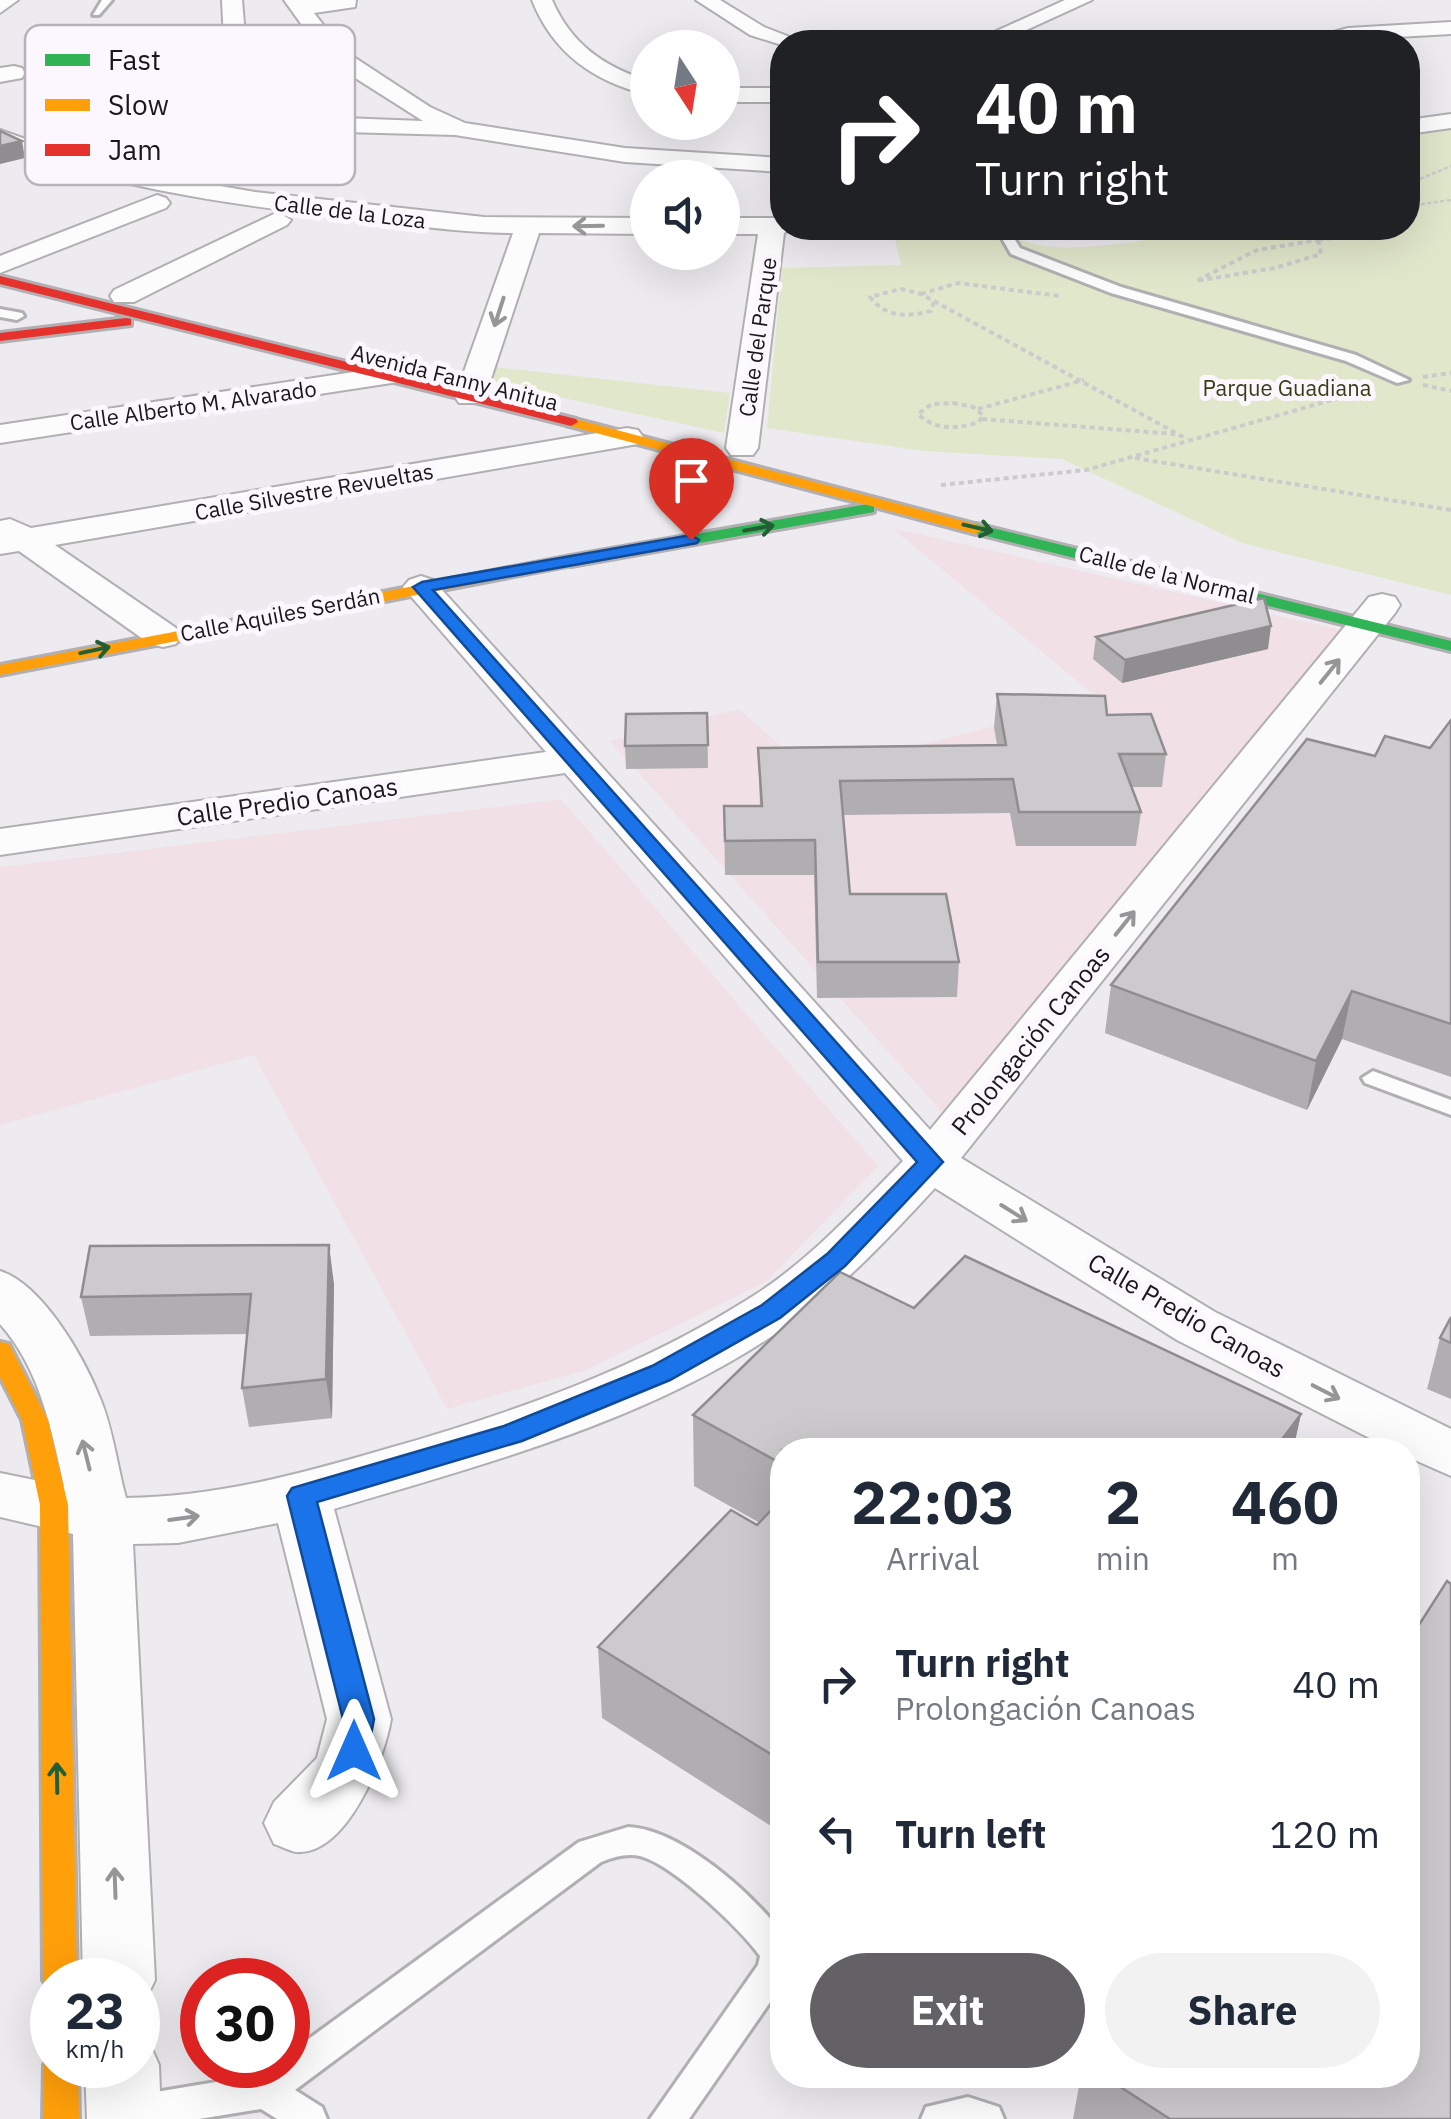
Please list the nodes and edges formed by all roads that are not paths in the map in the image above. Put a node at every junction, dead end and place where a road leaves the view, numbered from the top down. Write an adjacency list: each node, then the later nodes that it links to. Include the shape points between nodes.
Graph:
1 (8, 0): 9 (street)
2 (107, 0): 10 (lane)
3 (232, 0): 12 (street)
4 (542, 0): 20 (street, via 571,52)
5 (706, 0): 18 (street)
6 (1082, 0): 15 (street)
7 (348, 4): 8 (street)
8 (296, 5): 13 (street)
9 (0, 7)
10 (96, 13)
11 (1382, 14): 16 (street)
12 (233, 25)
13 (312, 25)
14 (1451, 28): 17 (street)
15 (1011, 30)
16 (1358, 30)
17 (1417, 30)
18 (770, 35)
19 (355, 68): 26 (street)
20 (630, 80)
21 (740, 95): 22 (street)
22 (770, 95)
23 (1451, 121): 24 (street)
24 (1420, 125)
25 (355, 126): 26 (street)
26 (459, 129): 30 (street, via 625,155)
27 (0, 138): 28 (street, Calle de la Loza)
28 (25, 147)
29 (25, 164): 31 (street)
30 (770, 164)
31 (17, 166)
32 (172, 185): 35 (street, Calle de la Loza, via 444,223)
33 (157, 204): 41 (street)
34 (278, 220): 43 (street)
35 (528, 226): 36 (street, Calle de la Loza, one-way to 35); 51 (street, one-way to 51)
36 (630, 226)
37 (740, 226): 38 (street)
38 (770, 226)
39 (776, 240): 54 (street, Calle del Parque)
40 (1008, 240): 50 (lane, via 1014,252 1116,290 1351,358)
41 (0, 265): 43 (main road, Avenida Fanny Anitua)
42 (0, 280): 43 (main road, Avenida Fanny Anitua)
43 (110, 302): 44 (main road, Avenida Fanny Anitua); 45 (main road); 46 (main road, Avenida Fanny Anitua); 47 (main road)
44 (185, 312): 46 (main road); 51 (main road, Avenida Fanny Anitua)
45 (6, 316): 47 (main road, via 65,319)
46 (156, 318): 47 (main road); 49 (main road, Avenida Fanny Anitua)
47 (75, 328): 48 (main road)
48 (0, 338)
49 (387, 376): 51 (main road, Avenida Fanny Anitua); 52 (street, Calle Alberto M. Alvarado)
50 (1402, 380)
51 (473, 390): 53 (main road, Avenida Fanny Anitua); 54 (main road, Avenida Fanny Anitua)
52 (0, 434)
53 (627, 437): 55 (main road, Avenida Fanny Anitua); 59 (street, Calle Silvestre Revueltas)
54 (742, 448): 55 (main road); 56 (main road, Avenida Fanny Anitua)
55 (688, 452): 58 (main road, Avenida Fanny Anitua)
56 (910, 488): 57 (main road); 58 (main road, Calle Aquiles Serdán)
57 (936, 494)
58 (883, 506): 60 (main road, Calle Aquiles Serdán, one-way to 58); 61 (main road, Calle de la Normal, one-way to 61)
59 (9, 535): 62 (street)
60 (422, 587): 62 (main road, Calle Aquiles Serdán); 65 (street, Calle Predio Canoas)
61 (1379, 610): 63 (main road, Calle de la Normal); 69 (street, Prolongación Canoas, one-way to 61)
62 (163, 636): 64 (main road, Calle Aquiles Serdán, one-way to 62)
63 (1451, 646)
64 (0, 670)
65 (575, 760): 66 (street, Calle Predio Canoas); 69 (street, Calle Predio Canoas)
66 (0, 842)
67 (1374, 1078): 68 (lane)
68 (1451, 1108)
69 (931, 1162): 72 (street, Calle Predio Canoas, one-way to 72, via 1196,1326); 75 (street, Prolongación Canoas, via 836,1260 771,1312 661,1373 512,1434)
70 (0, 1290): 76 (street, one-way to 70, via 72,1398 32,1325)
71 (0, 1350): 76 (main road, via 35,1420)
72 (1419, 1438)
73 (1420, 1438): 74 (street, Calle Predio Canoas, one-way to 74)
74 (1451, 1454)
75 (302, 1496): 76 (street, Prolongación Canoas, one-way to 75, via 178,1520); 77 (street, via 358,1719 344,1780)
76 (52, 1507): 79 (main road, one-way to 76); 80 (street, one-way to 76)
77 (298, 1823)
78 (770, 1943): 83 (lane, via 757,1923 660,1848 611,1843)
79 (60, 1958)
80 (116, 1958)
81 (770, 1975): 86 (lane)
82 (89, 2088): 84 (main road)
83 (265, 2091): 84 (lane); 85 (lane)
84 (108, 2104)
85 (308, 2119)
86 (668, 2119)
87 (939, 2119): 88 (lane)
88 (986, 2119)

